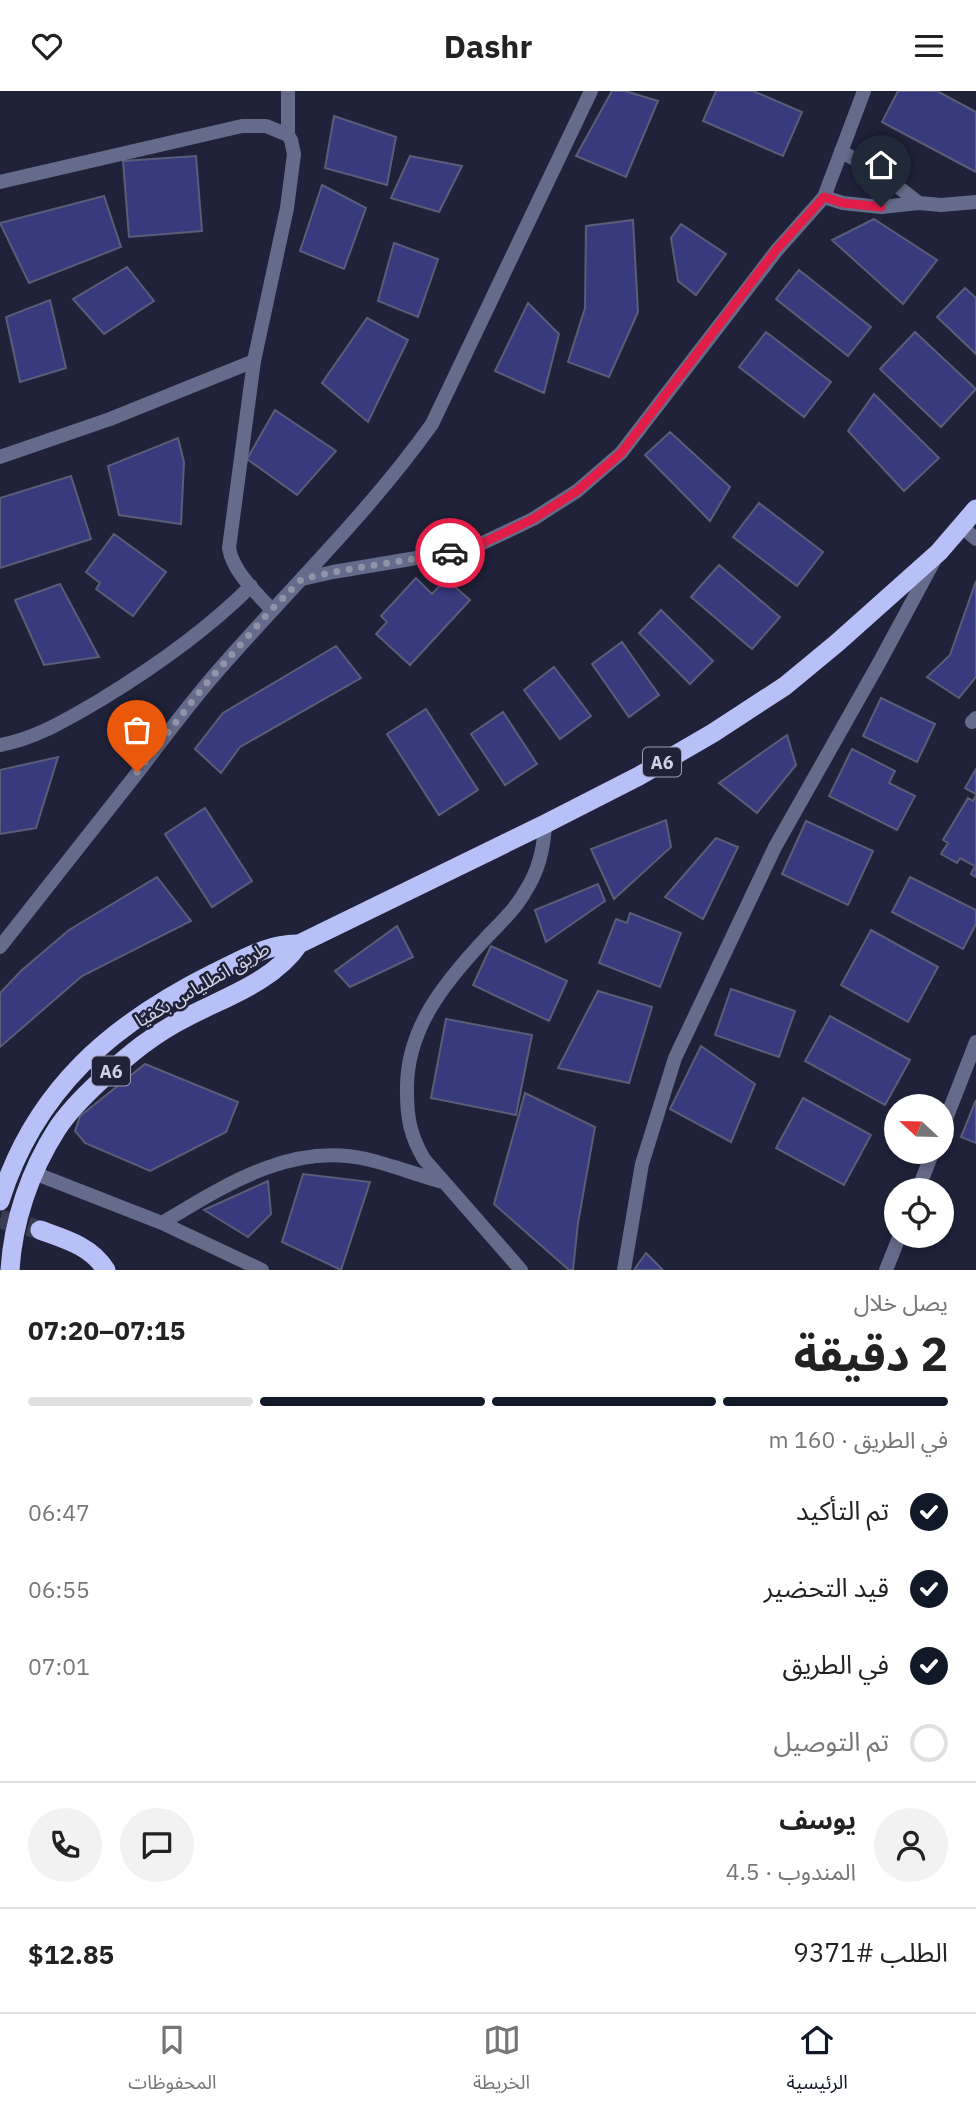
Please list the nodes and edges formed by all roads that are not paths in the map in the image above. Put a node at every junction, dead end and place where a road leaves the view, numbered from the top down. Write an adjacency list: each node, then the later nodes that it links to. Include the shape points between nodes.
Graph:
1 (288, 91): 4 (street)
2 (591, 91): 15 (street, via 432,424)
3 (864, 91): 5 (street)
4 (288, 135): 6 (street, via 266,126 242,126); 10 (street, via 294,153 292,178)
5 (841, 151): 7 (street); 9 (street)
6 (0, 181)
7 (824, 197): 9 (street, via 881,207); 15 (street, via 776,250 621,453 577,491 533,519 470,549)
8 (976, 202): 9 (street)
9 (919, 203)
10 (254, 361): 11 (street); 16 (street, via 229,548 231,559)
11 (0, 457)
12 (976, 509): 13 (highway, A6)
13 (969, 533): 14 (highway, A6)
14 (939, 552): 19 (highway, A6, via 785,686 639,776); 34 (street, via 775,847 675,1058 642,1164)
15 (302, 579): 17 (street)
16 (251, 586): 17 (street); 18 (street, via 176,651 132,680 38,735)
17 (271, 610): 21 (street, via 205,685)
18 (0, 745)
19 (545, 824): 20 (highway, A6); 25 (street, via 541,854 526,891 447,980 412,1046 406,1075 413,1142)
20 (299, 944): 24 (highway, طريق انطلياس بكفيّا / A6, via 277,970 135,1048 57,1129); 26 (highway, طريق انطلياس بكفيّا / A6, via 265,949 202,979 94,1051 65,1081 26,1136)
21 (0, 947)
22 (976, 1042): 23 (street)
23 (954, 1098)
24 (34, 1173): 27 (street); 30 (highway, طريق انطلياس بكفيّا / A6, via 20,1211)
25 (443, 1182): 27 (street, via 364,1159 316,1156 279,1162 247,1175); 33 (street)
26 (0, 1201)
27 (162, 1223): 32 (street)
28 (40, 1230): 31 (highway, via 89,1250)
29 (895, 1248): 35 (street)
30 (10, 1270)
31 (106, 1270)
32 (262, 1270)
33 (521, 1270)
34 (624, 1270)
35 (886, 1270)

